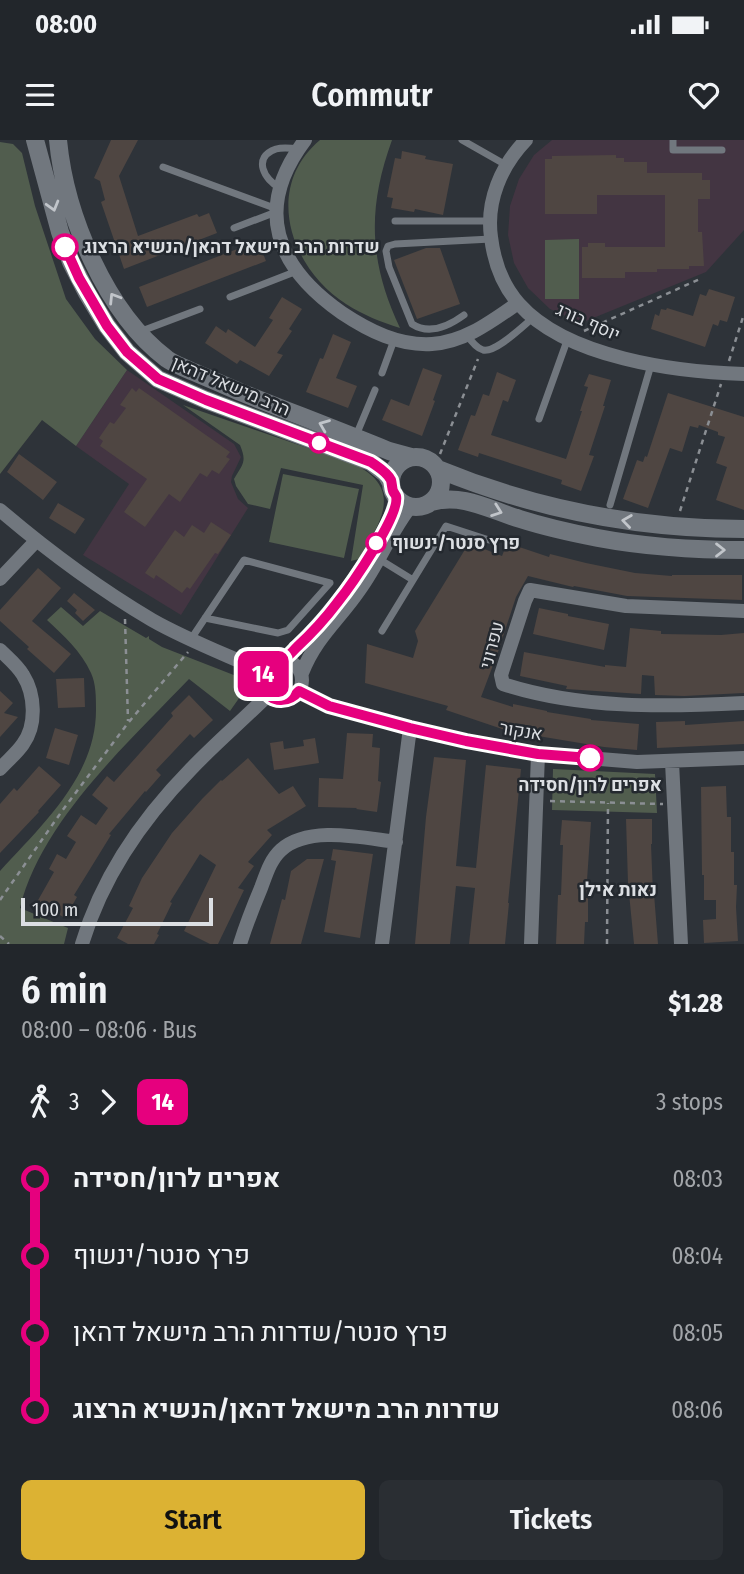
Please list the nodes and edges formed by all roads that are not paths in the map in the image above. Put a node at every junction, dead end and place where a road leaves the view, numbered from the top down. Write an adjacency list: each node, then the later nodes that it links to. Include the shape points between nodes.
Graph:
1 (35, 140): 34 (street, הרב מישאל דהאן, one-way to 34, via 71,262 127,352 158,379 371,462)
2 (58, 140): 22 (street, הרב מישאל דהאן, one-way to 2, via 86,247 64,184)
3 (463, 140): 8 (lane)
4 (526, 140): 8 (street, יוסף בורג)
5 (673, 140): 7 (lane, via 673,150)
6 (303, 143): 10 (street); 10 (lane, via 265,156 264,174)
7 (722, 150)
8 (506, 165): 13 (street, יוסף בורג)
9 (163, 167): 11 (lane)
10 (281, 189): 11 (street)
11 (277, 210): 14 (lane); 16 (street, via 281,242)
12 (395, 221): 13 (lane)
13 (490, 221): 15 (street, יוסף בורג)
14 (234, 229)
15 (491, 239): 18 (street, יוסף בורג, via 503,281); 20 (lane, via 395,244 386,251 412,324 435,328)
16 (297, 271): 17 (lane); 25 (street, via 313,290 353,320)
17 (230, 297)
18 (518, 303): 21 (street, יוסף בורג); 23 (street)
19 (200, 309): 22 (lane)
20 (464, 315)
21 (534, 317): 23 (lane, via 488,350 481,350); 24 (street, יוסף בורג)
22 (138, 333): 31 (street, הרב מישאל דהאן, one-way to 22, via 169,361)
23 (467, 335): 25 (street, via 433,344)
24 (568, 338): 26 (street, יוסף בורג); 30 (lane)
25 (394, 340): 27 (lane)
26 (651, 365): 28 (street, יוסף בורג); 36 (lane)
27 (382, 373)
28 (744, 374)
29 (375, 390): 31 (lane)
30 (539, 419)
31 (355, 438): 32 (street, הרב מישאל דהאן)
32 (411, 457): 33 (street, via 424,458); 34 (street, via 393,474)
33 (437, 467): 35 (street, via 441,487); 38 (street, one-way to 33, via 655,526 602,518 479,485)
34 (400, 495): 35 (street, via 422,506); 42 (street, via 398,526); 50 (street, via 351,584)
35 (431, 502): 41 (street, one-way to 41, via 445,498 468,501 598,538)
36 (610, 505)
37 (0, 510): 40 (street)
38 (744, 530)
39 (489, 540): 44 (lane, via 446,526)
40 (36, 541): 43 (street); 48 (street, via 154,621)
41 (744, 550)
42 (379, 559): 44 (lane); 52 (street, via 312,649)
43 (0, 579)
44 (413, 580): 47 (lane)
45 (744, 611): 55 (street, עפרוני, via 626,606 530,590 501,675 503,684 517,688 606,703)
46 (205, 618): 46 (lane, via 278,633 288,629 330,583 244,560); 48 (lane)
47 (382, 631)
48 (194, 640): 51 (street)
49 (0, 650): 60 (street, via 24,677 33,705 23,744)
50 (283, 660): 51 (street); 52 (street, via 294,663)
51 (264, 672): 54 (street, via 262,684)
52 (302, 673): 53 (street)
53 (299, 691): 54 (street, via 285,700); 56 (street, אנקור, via 329,706)
54 (268, 695): 62 (street, via 191,769 134,836 107,881)
55 (744, 703)
56 (410, 728): 57 (street, אנקור); 61 (street)
57 (538, 754): 59 (street, אנקור); 65 (street)
58 (744, 758): 59 (street, אנקור)
59 (671, 762): 66 (street)
60 (0, 769)
61 (396, 842): 63 (street, via 337,835 289,845 271,863); 64 (street)
62 (82, 944)
63 (240, 944)
64 (382, 944)
65 (531, 944)
66 (681, 944)

